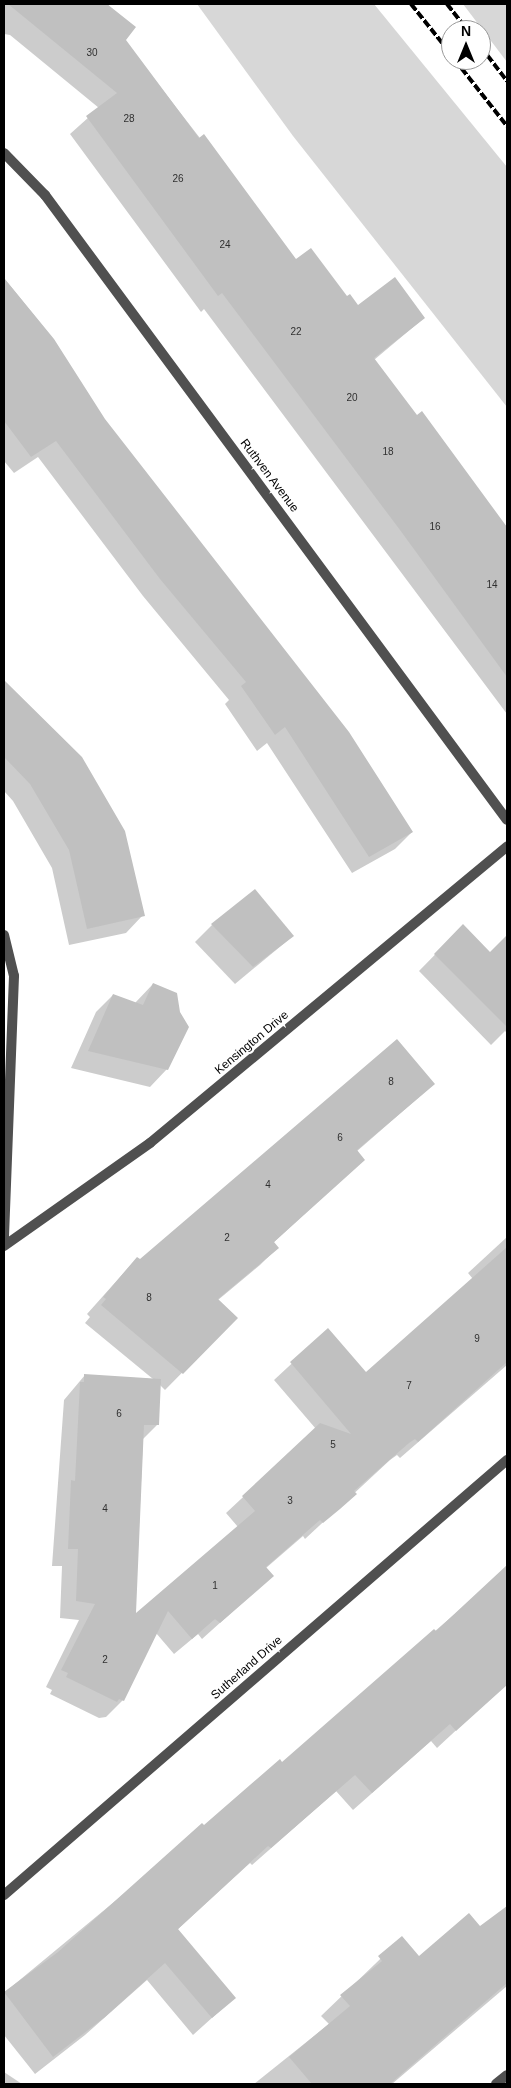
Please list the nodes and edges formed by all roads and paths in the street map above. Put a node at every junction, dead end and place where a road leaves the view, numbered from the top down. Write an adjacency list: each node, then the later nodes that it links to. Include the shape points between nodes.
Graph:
1 (4, 153): 2 (street, Ruthven Avenue, via 45,195)
2 (507, 820)
3 (507, 847): 6 (street, Kensington Drive, via 150,1143)
4 (4, 934): 5 (street, via 14,976)
5 (4, 1237)
6 (4, 1246)
7 (507, 1460): 8 (street, Sutherland Drive)
8 (4, 1895)
9 (507, 2075): 10 (street)
10 (496, 2084)

